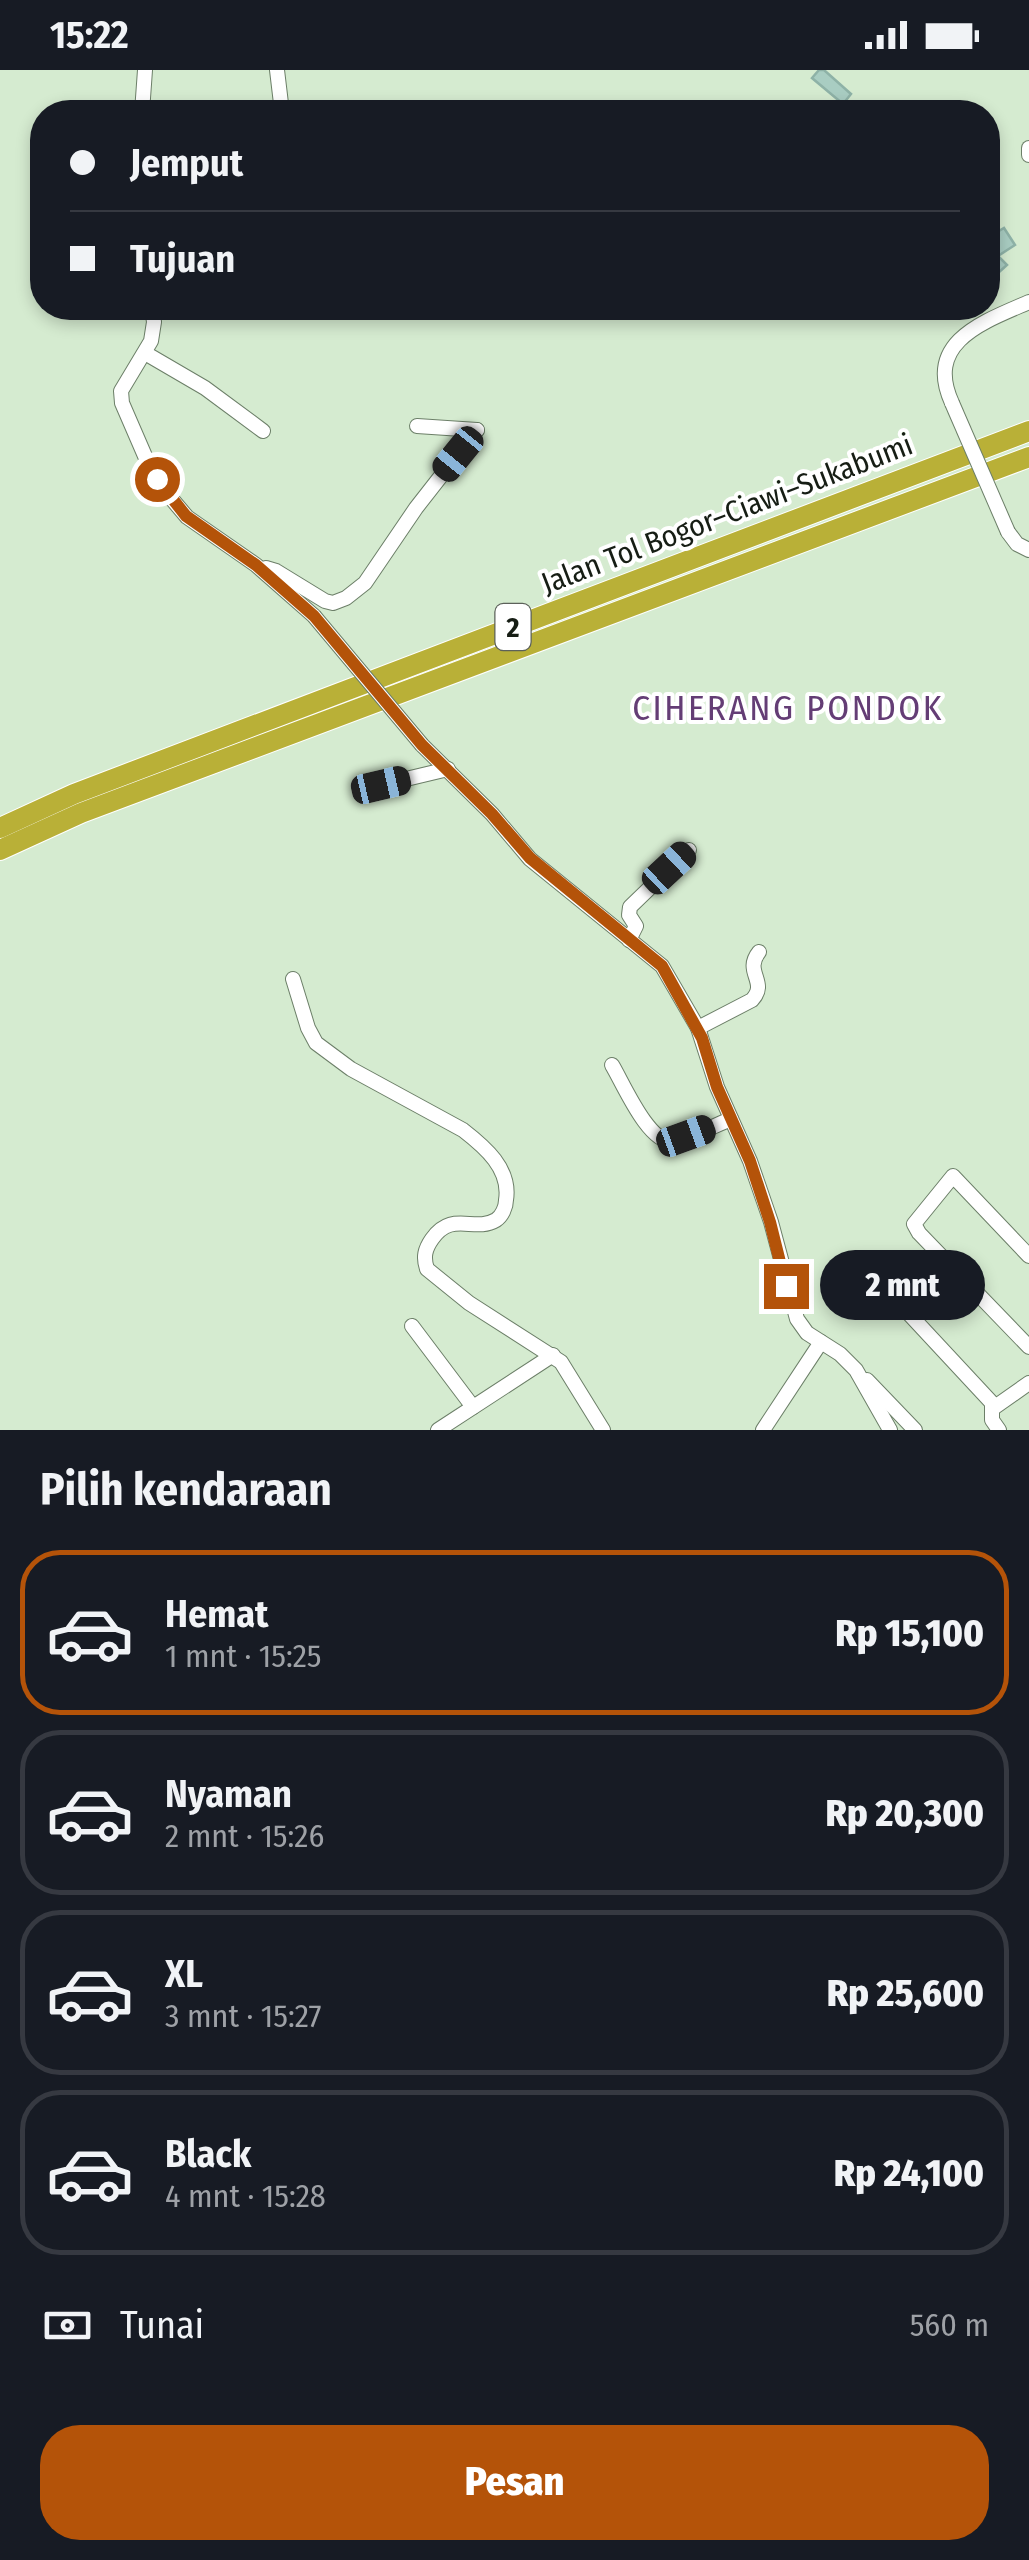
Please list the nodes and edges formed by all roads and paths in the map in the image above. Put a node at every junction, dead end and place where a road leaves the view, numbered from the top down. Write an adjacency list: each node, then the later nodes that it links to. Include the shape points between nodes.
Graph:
1 (146, 70): 3 (street)
2 (278, 70): 4 (street)
3 (143, 100)
4 (281, 100)
5 (1029, 302): 6 (street, bridge)
6 (1000, 315)
7 (152, 320): 9 (street)
8 (990, 320): 14 (street, bridge, via 964,335 943,385 1008,532)
9 (144, 353): 12 (street); 15 (street, via 121,398 148,463 186,516)
10 (417, 426): 15 (street, via 477,430 357,590 325,602)
11 (1029, 431): 18 (highway, Jalan Tol Bogor–Ciawi–Sukabumi / 2, via 74,794)
12 (263, 432)
13 (1029, 457): 19 (highway, Jalan Tol Bogor–Ciawi–Sukabumi / 2, via 81,813)
14 (1029, 550)
15 (256, 565): 16 (street, bridge, via 314,616)
16 (448, 769): 17 (street); 21 (street, via 530,858)
17 (381, 785)
18 (0, 828)
19 (0, 850)
20 (689, 850): 21 (street, via 630,908 636,926)
21 (629, 940): 24 (street, via 662,966)
22 (759, 952): 24 (street, via 752,966 758,994)
23 (293, 979): 32 (street, via 316,1042 351,1069 463,1130 496,1162 507,1189 501,1216 442,1228 428,1244 426,1269 469,1304)
24 (698, 1028): 26 (street)
25 (612, 1064): 26 (street, via 662,1140)
26 (732, 1118): 30 (street, via 764,1200 792,1308)
27 (1029, 1256): 31 (street, via 952,1176 914,1224)
28 (872, 1274): 36 (street, via 992,1402)
29 (412, 1326): 35 (street)
30 (821, 1342): 33 (street); 39 (street)
31 (1029, 1347)
32 (553, 1354): 35 (street); 38 (street)
33 (856, 1370): 40 (street); 41 (street)
34 (1029, 1383): 36 (street)
35 (474, 1407): 37 (street)
36 (992, 1410): 42 (street)
37 (438, 1430)
38 (604, 1430)
39 (762, 1430)
40 (890, 1430)
41 (914, 1430)
42 (999, 1430)

